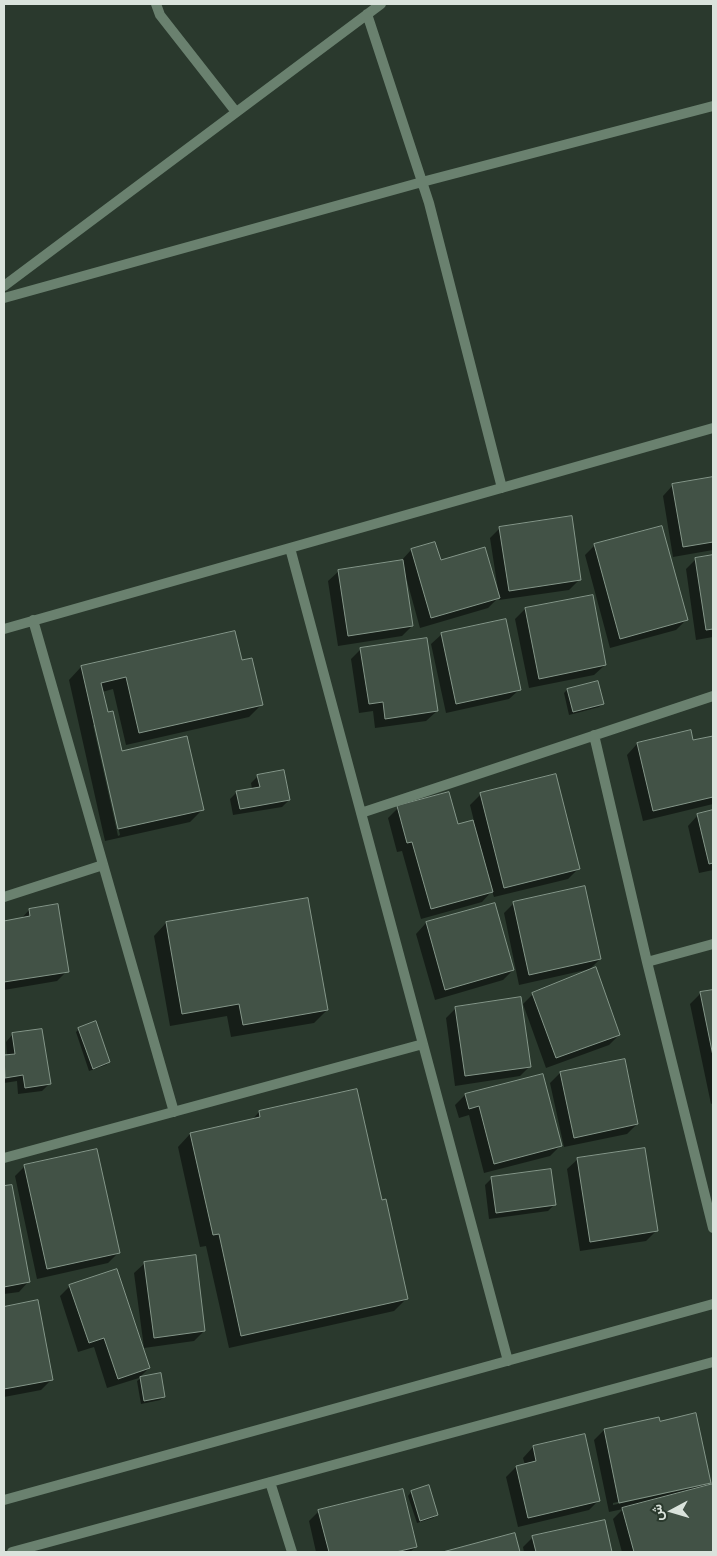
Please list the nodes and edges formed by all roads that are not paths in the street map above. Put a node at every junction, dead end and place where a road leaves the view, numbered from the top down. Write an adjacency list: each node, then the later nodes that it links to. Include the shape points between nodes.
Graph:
1 (156, 4): 5 (street, via 160,15)
2 (381, 4): 3 (street)
3 (367, 14): 5 (street); 6 (street)
4 (713, 106): 6 (street)
5 (236, 112): 7 (street)
6 (422, 182): 8 (street); 10 (street)
7 (4, 286)
8 (4, 298)
9 (713, 428): 10 (street)
10 (502, 488): 11 (street)
11 (290, 548): 12 (street); 16 (street)
12 (33, 620): 13 (street); 17 (street)
13 (4, 629)
14 (713, 696): 15 (street)
15 (594, 736): 16 (street); 20 (street)
16 (360, 812): 21 (street)
17 (103, 865): 18 (street); 22 (street)
18 (4, 897)
19 (713, 944): 20 (street)
20 (647, 962): 24 (street)
21 (423, 1044): 22 (street); 26 (street)
22 (174, 1112): 23 (street)
23 (4, 1158)
24 (713, 1228)
25 (713, 1304): 26 (street)
26 (508, 1361): 29 (street)
27 (713, 1362): 28 (street)
28 (270, 1482): 30 (street); 31 (street)
29 (4, 1500)
30 (12, 1552)
31 (292, 1552)

